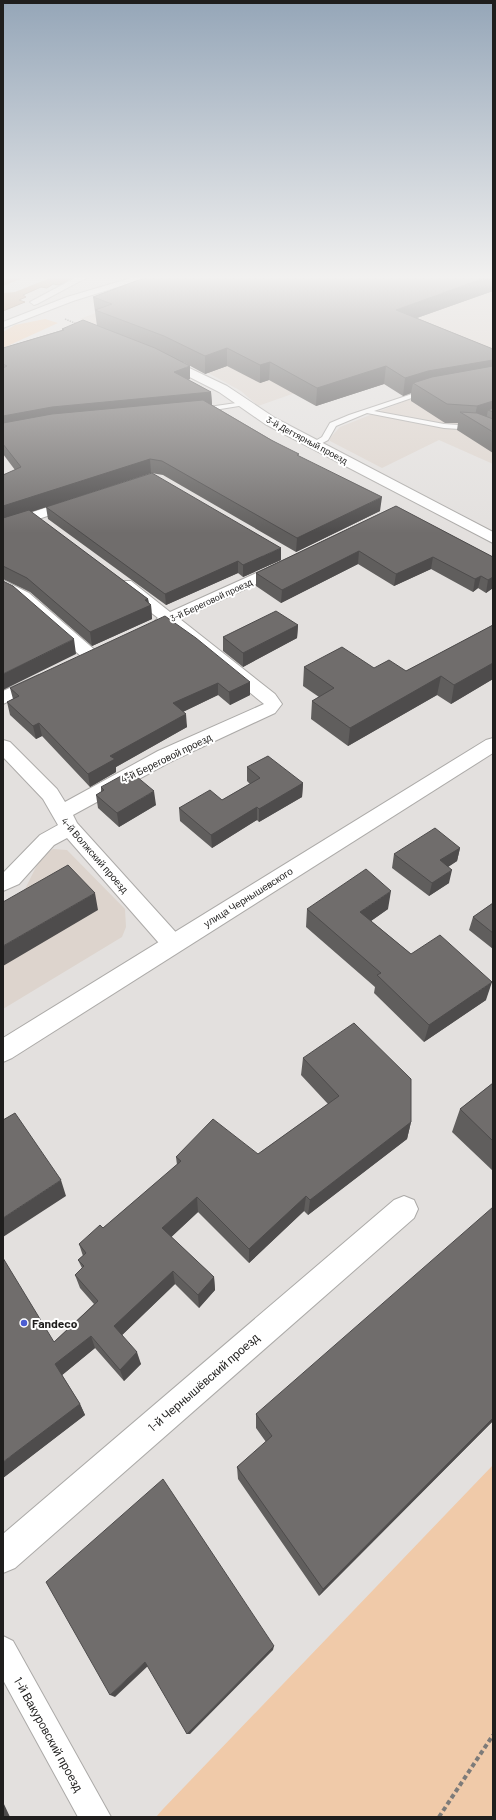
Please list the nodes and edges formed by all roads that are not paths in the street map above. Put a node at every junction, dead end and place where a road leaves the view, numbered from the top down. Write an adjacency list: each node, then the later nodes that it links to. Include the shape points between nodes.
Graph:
1 (170, 363): 3 (street, 3-й Дегтярный проезд, via 223,389)
2 (435, 390): 5 (lane)
3 (243, 404): 4 (lane); 9 (street, 3-й Дегтярный проезд)
4 (190, 411)
5 (366, 411): 7 (lane, via 444,426); 9 (lane, via 333,425 325,438)
6 (493, 421): 7 (lane)
7 (475, 428): 8 (lane)
8 (487, 433)
9 (314, 444): 12 (street, 3-й Дегтярный проезд, via 412,503)
10 (87, 498): 11 (street, via 39,521)
11 (3, 527)
12 (493, 538)
13 (282, 550): 16 (street, 3-й Береговой проезд, via 296,560)
14 (114, 576): 16 (street)
15 (3, 585): 18 (street, via 23,596 96,652)
16 (170, 618): 17 (street, 3-й Береговой проезд); 23 (street, 4-й Береговой проезд, via 269,698 272,704 269,709 165,756)
17 (145, 631)
18 (73, 663)
19 (52, 673): 20 (street)
20 (3, 698)
21 (493, 744): 25 (street, улица Чернышевского)
22 (3, 746): 23 (street, 4-й Волжский проезд, via 50,794)
23 (64, 821): 24 (street, 4-й Береговой проезд, via 11,878); 25 (street, 4-й Волжский проезд)
24 (3, 883)
25 (173, 944): 26 (street, улица Чернышевского)
26 (3, 1050)
27 (404, 1209): 28 (street, 1-й Чернышёвский проезд)
28 (3, 1556)
29 (3, 1651): 30 (street, 1-й Вакуровский проезд)
30 (95, 1817)

